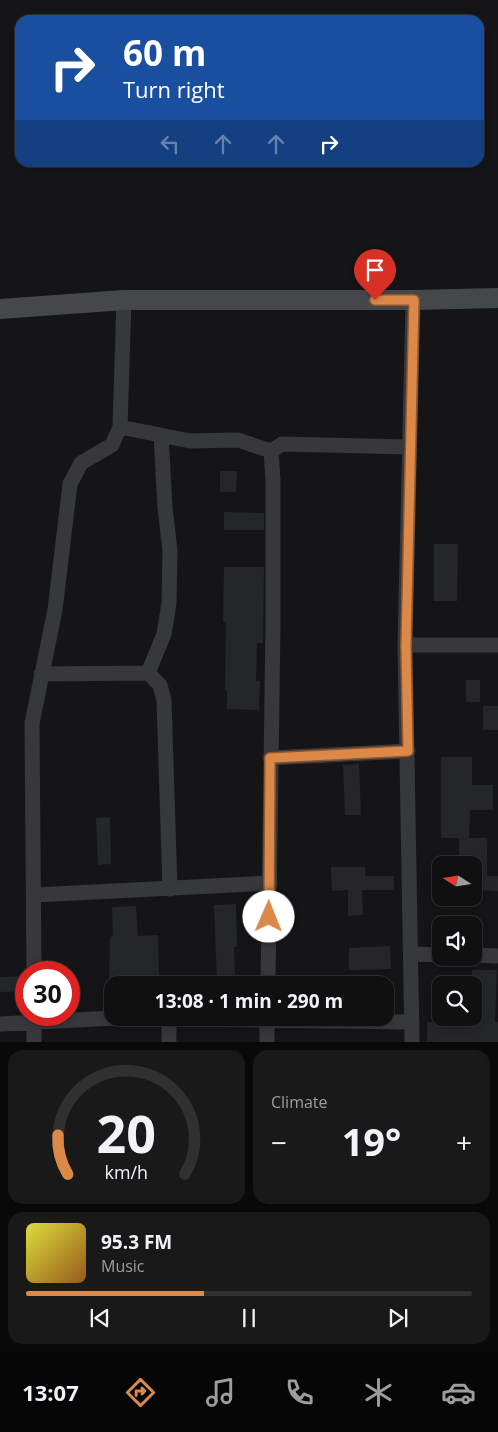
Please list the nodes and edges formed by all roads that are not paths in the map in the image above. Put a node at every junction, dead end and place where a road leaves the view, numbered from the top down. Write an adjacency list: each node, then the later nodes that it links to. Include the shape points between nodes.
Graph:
1 (498, 298): 3 (street)
2 (124, 300): 3 (street); 4 (street); 5 (street)
3 (414, 300): 7 (street)
4 (0, 309)
5 (120, 427): 6 (street); 12 (street, via 112,445 81,463 70,484 55,610)
6 (161, 435): 8 (street, via 190,440 238,440); 11 (street, via 170,550 169,603 164,634)
7 (409, 447): 8 (street, via 282,444); 10 (street)
8 (271, 450): 14 (street, via 273,623)
9 (498, 645): 10 (street)
10 (406, 646): 13 (street)
11 (148, 673): 12 (street); 16 (street, via 160,685 164,700)
12 (41, 674): 17 (street, via 32,723)
13 (408, 751): 14 (street); 18 (street)
14 (270, 758): 15 (street)
15 (270, 883): 16 (street); 23 (street)
16 (170, 889): 17 (street)
17 (35, 895): 22 (street)
18 (412, 954): 19 (street); 28 (street)
19 (432, 955)
20 (482, 955): 21 (street)
21 (498, 956)
22 (34, 961)
23 (268, 976)
24 (80, 1018): 25 (street)
25 (104, 1018)
26 (15, 1022): 29 (street)
27 (394, 1022): 28 (street)
28 (412, 1022): 36 (street)
29 (0, 1024)
30 (34, 1026): 33 (street)
31 (169, 1026): 34 (street)
32 (267, 1026): 35 (street)
33 (34, 1042)
34 (169, 1042)
35 (267, 1042)
36 (412, 1042)

